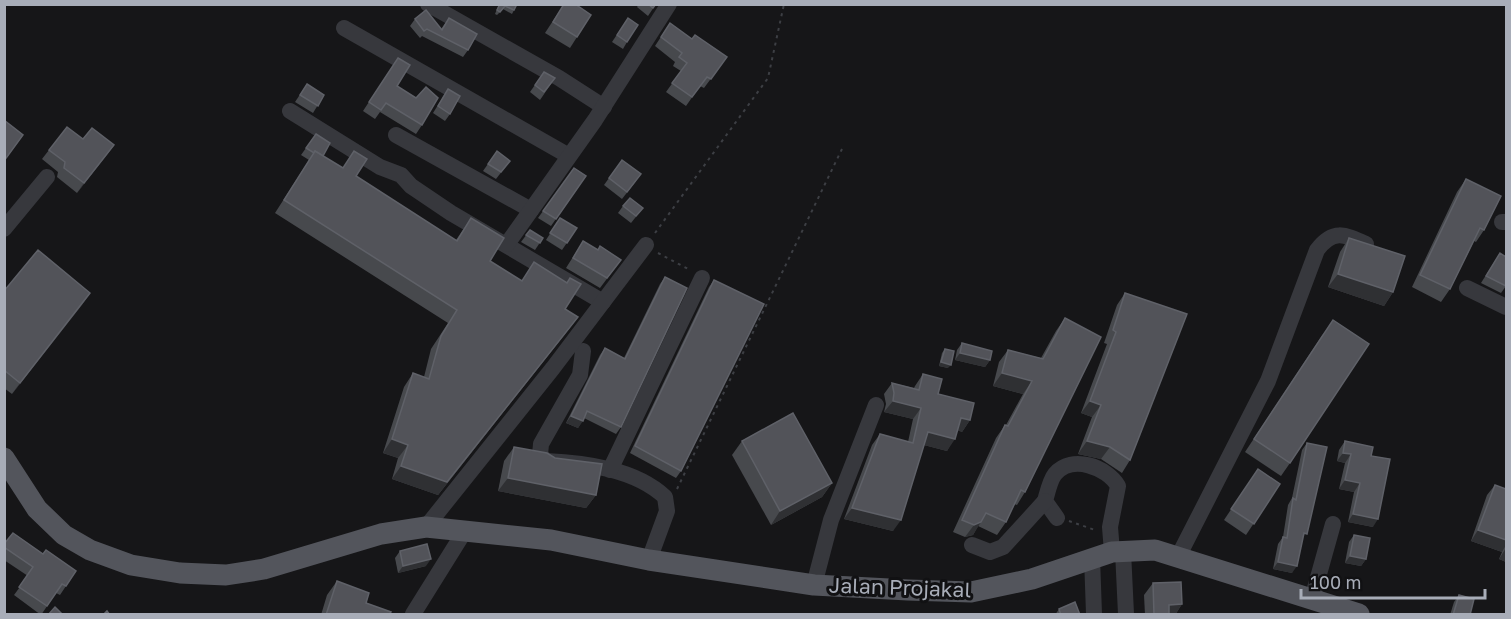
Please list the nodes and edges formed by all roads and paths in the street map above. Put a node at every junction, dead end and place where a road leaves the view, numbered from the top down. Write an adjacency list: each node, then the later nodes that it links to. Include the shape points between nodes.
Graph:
1 (669, 4): 5 (street)
2 (784, 4): 15 (path, via 768,78)
3 (437, 7): 5 (street)
4 (344, 28): 9 (street)
5 (604, 107): 9 (street)
6 (290, 111): 13 (street, via 380,167 401,175 426,197)
7 (396, 135): 11 (street)
8 (842, 149): 25 (path)
9 (569, 156): 11 (street)
10 (47, 177): 12 (street)
11 (531, 210): 13 (street)
12 (4, 229)
13 (507, 244): 18 (street)
14 (1366, 244): 32 (street, via 1338,235 1327,238 1317,250 1268,381)
15 (646, 245): 16 (path); 18 (street)
16 (702, 278): 23 (street)
17 (1467, 288): 19 (street)
18 (603, 302): 28 (street)
19 (1506, 307)
20 (584, 351): 23 (street, via 580,375 541,444 540,455 546,461)
21 (876, 405): 34 (street, via 831,520)
22 (4, 458): 28 (main road, Jalan Projakal, via 37,509 64,535 90,550 131,565 180,573 226,575 264,569 381,534)
23 (610, 470): 25 (street, via 654,486 665,497)
24 (1045, 501): 26 (street); 30 (street, via 1003,547 990,552); 31 (street, via 1055,474 1062,469 1092,465 1101,469 1118,486 1111,515)
25 (667, 511): 33 (street)
26 (1057, 518): 31 (path, via 1081,524)
27 (1333, 524): 35 (street)
28 (426, 526): 29 (main road, Jalan Projakal)
29 (466, 529): 33 (main road, Jalan Projakal, via 552,540); 36 (street)
30 (972, 546)
31 (1110, 549): 32 (main road, Jalan Projakal, via 1155,550); 34 (main road, Jalan Projakal, via 1032,579 972,592); 37 (street); 38 (street)
32 (1178, 557): 35 (main road, Jalan Projakal)
33 (649, 560): 34 (main road, Jalan Projakal)
34 (814, 585)
35 (1322, 606): 39 (main road, Jalan Projakal)
36 (413, 615)
37 (1094, 615)
38 (1126, 615)
39 (1359, 615)

